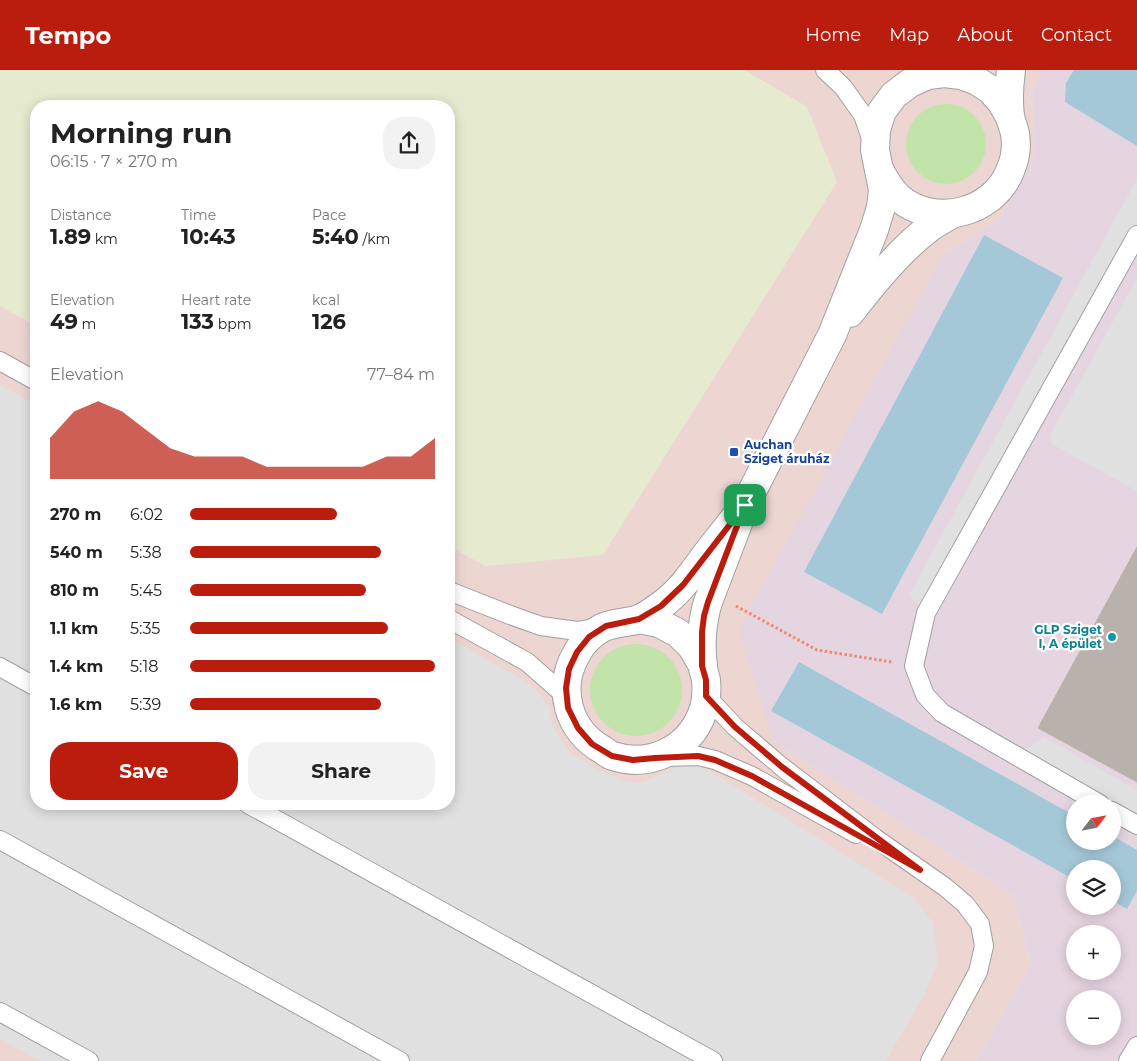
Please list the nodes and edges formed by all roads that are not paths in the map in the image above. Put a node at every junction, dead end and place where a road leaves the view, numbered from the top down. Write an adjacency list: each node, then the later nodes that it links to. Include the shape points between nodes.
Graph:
1 (825, 70): 5 (lane, via 843,87 863,115)
2 (1011, 70): 4 (street)
3 (931, 72): 4 (street, via 961,75 977,81 991,90); 5 (street, via 894,95 882,111 876,130)
4 (1010, 117): 6 (street, via 1015,135 1015,154 1010,172 987,200 971,210)
5 (876, 157): 6 (street, via 886,182 899,197 933,214); 8 (street, via 883,190 881,207)
6 (952, 214): 8 (street, via 930,227 883,272)
7 (1137, 234): 22 (lane, via 926,613 914,666 925,695 942,713)
8 (832, 335): 11 (street)
9 (0, 361): 10 (lane)
10 (30, 378)
11 (745, 505): 13 (street, via 683,585 661,606); 16 (street, via 704,616)
12 (455, 593): 15 (lane, via 541,626 577,631)
13 (639, 619): 15 (street); 16 (street, via 660,623 678,633 692,647)
14 (455, 622): 20 (lane, via 527,662 560,691)
15 (606, 626): 20 (street, via 589,637 569,669 566,688)
16 (702, 666): 19 (street)
17 (0, 667): 18 (lane)
18 (30, 684)
19 (706, 696): 21 (street, via 703,713 695,728 671,751); 27 (lane, via 735,727 782,767)
20 (568, 708): 21 (street, via 578,728 592,744 612,756 633,760)
21 (655, 758): 27 (lane, via 698,756 730,766)
22 (1084, 795)
23 (259, 810): 32 (lane)
24 (1121, 816): 25 (lane)
25 (1137, 825)
26 (0, 840): 31 (lane)
27 (920, 870): 33 (lane, via 965,904 980,924 984,946 978,972)
28 (0, 1012): 30 (lane)
29 (1137, 1046): 34 (lane)
30 (89, 1061)
31 (400, 1061)
32 (713, 1061)
33 (930, 1061)
34 (1128, 1061)

